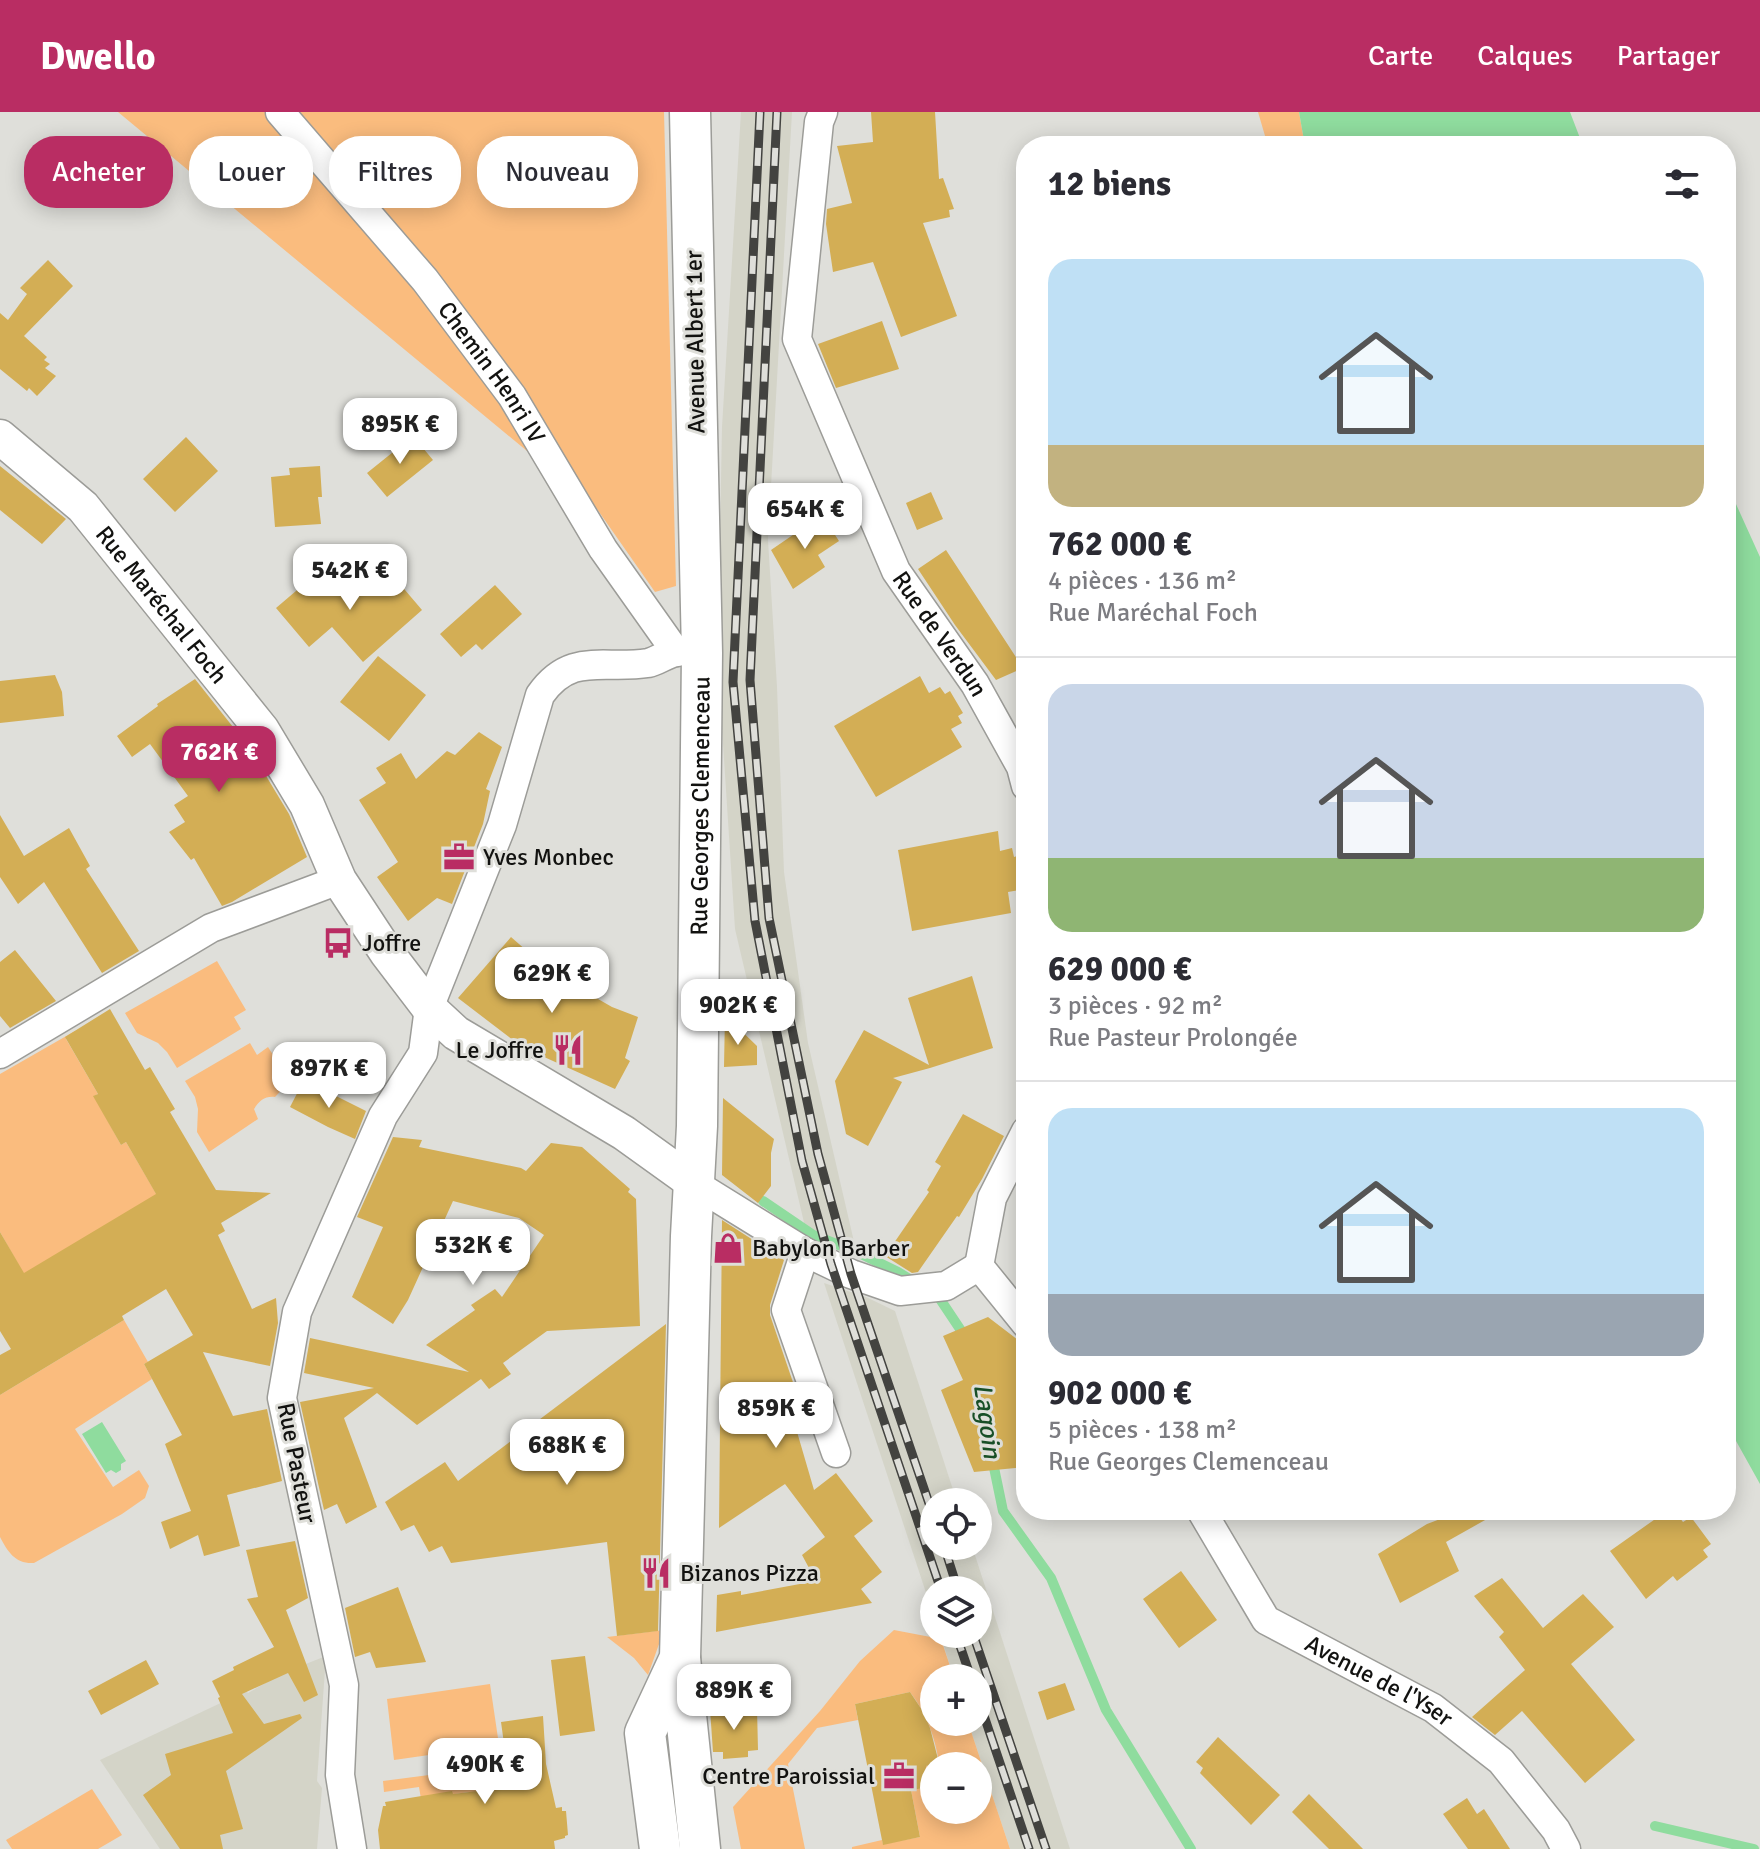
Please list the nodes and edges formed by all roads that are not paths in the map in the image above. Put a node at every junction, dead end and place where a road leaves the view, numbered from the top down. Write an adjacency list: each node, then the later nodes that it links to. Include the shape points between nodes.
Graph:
1 (280, 112): 6 (street, Chemin Henri IV, via 425,280 512,396 603,549)
2 (690, 112): 5 (main road, Avenue Albert 1er)
3 (823, 112): 7 (street, Rue de Verdun, via 797,339 896,571 975,684)
4 (0, 437): 8 (street, Rue Maréchal Foch, via 83,507 262,730 307,805)
5 (700, 572): 6 (main road, Rue Georges Clemenceau)
6 (689, 652): 9 (street, Rue Pasteur, via 651,663 580,665 550,681 540,695 502,825); 12 (main road, Rue Georges Clemenceau)
7 (1016, 758)
8 (339, 880): 9 (street, Rue Maréchal Foch); 10 (street, via 211,928)
9 (429, 1008): 12 (street, Rue Maréchal Foch, via 456,1033 624,1133); 19 (street, Rue Pasteur, via 423,1053 383,1116 297,1312 282,1398 344,1685 340,1775)
10 (0, 1054)
11 (1016, 1151): 14 (street, via 992,1198)
12 (695, 1184): 13 (street); 18 (main road, Rue Georges Clemenceau)
13 (805, 1252): 14 (street, via 900,1291 946,1286); 16 (street, via 786,1310)
14 (979, 1266): 15 (street)
15 (1016, 1312)
16 (836, 1453)
17 (1207, 1520): 22 (street, Avenue de l'Yser, via 1266,1620 1433,1708 1501,1761)
18 (680, 1658): 20 (main road, via 645,1733); 21 (main road)
19 (352, 1849)
20 (660, 1849)
21 (700, 1849)
22 (1566, 1849)

